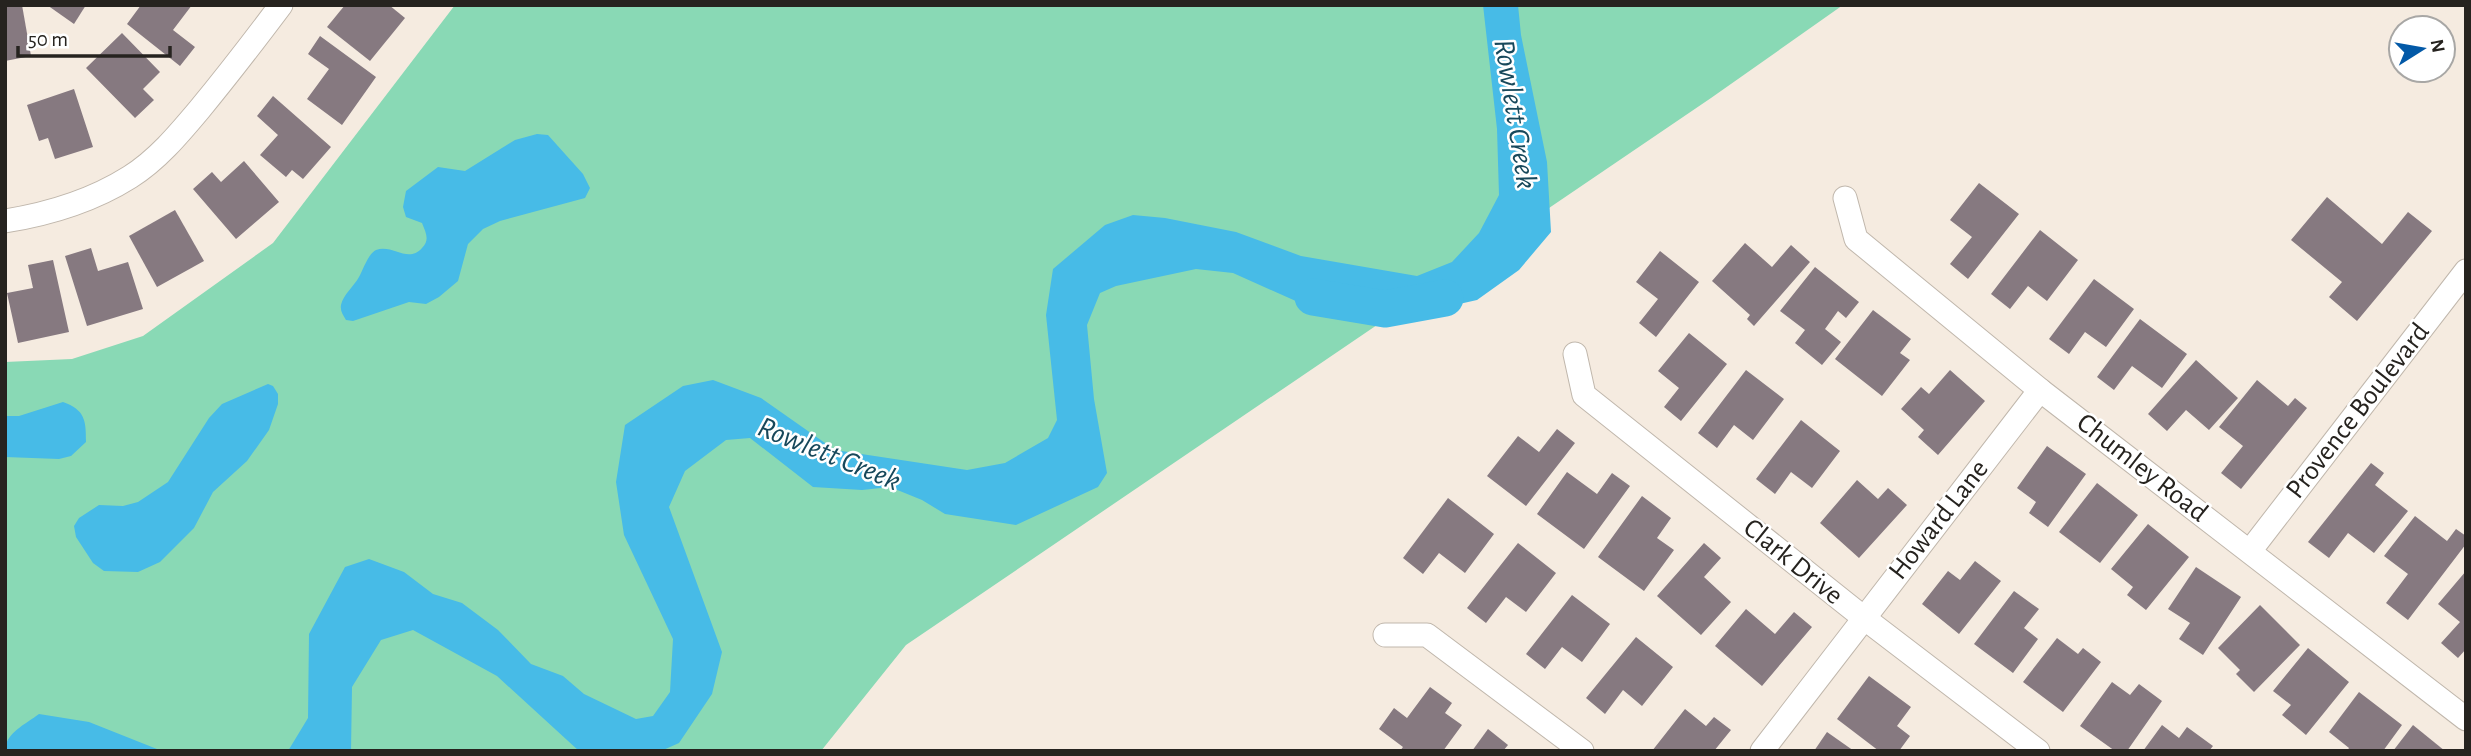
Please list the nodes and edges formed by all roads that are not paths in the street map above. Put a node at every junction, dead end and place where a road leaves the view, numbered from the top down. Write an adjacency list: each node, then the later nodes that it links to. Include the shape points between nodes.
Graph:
1 (281, 5): 3 (street, via 223,81 156,157 132,176 38,216)
2 (1845, 198): 6 (street, Chumley Road, via 1856,239)
3 (5, 220)
4 (2466, 271): 7 (street, Provence Boulevard)
5 (1575, 354): 8 (street, Clark Drive, via 1584,394)
6 (2040, 390): 7 (street, Chumley Road); 8 (street, Howard Lane)
7 (2249, 551): 10 (street, Chumley Road)
8 (1864, 618): 12 (street, Howard Lane); 13 (street, Clark Drive)
9 (1385, 635): 11 (street, via 1427,635)
10 (2466, 719)
11 (1582, 751)
12 (1762, 751)
13 (2038, 751)

